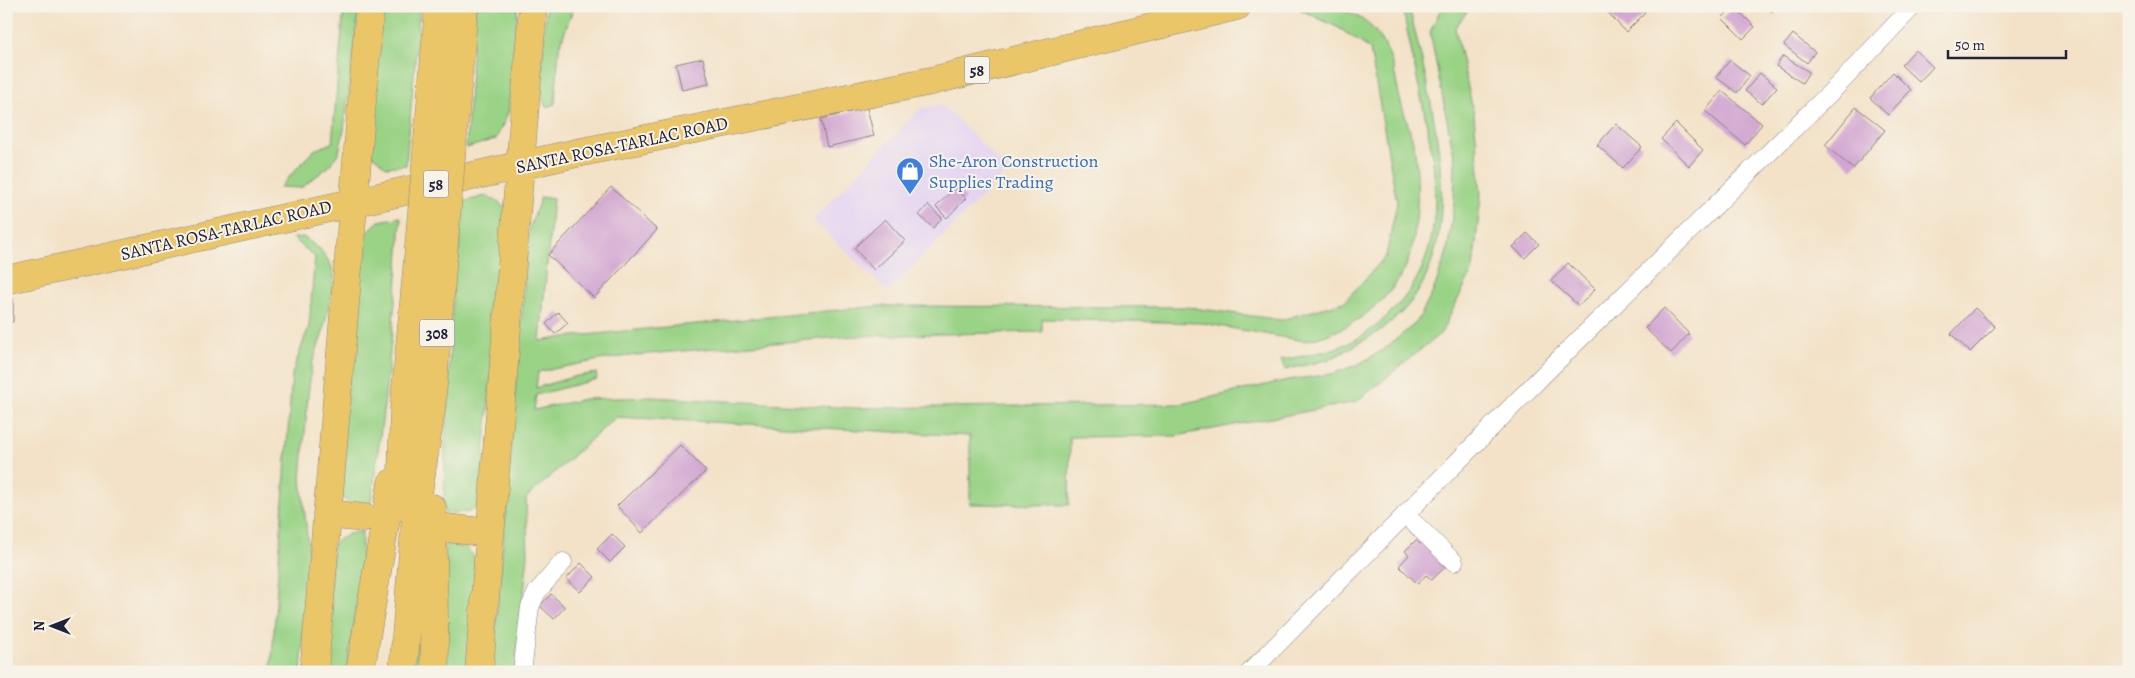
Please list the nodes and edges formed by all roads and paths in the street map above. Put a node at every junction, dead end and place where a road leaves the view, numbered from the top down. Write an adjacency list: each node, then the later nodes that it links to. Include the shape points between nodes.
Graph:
1 (370, 6): 9 (highway)
2 (440, 6): 7 (highway, 308)
3 (464, 6): 7 (highway, 308)
4 (533, 6): 8 (highway)
5 (1238, 6): 8 (highway, SANTA ROSA-TARLAC ROAD / 58, via 931,81)
6 (1913, 6): 16 (street, via 1840,84)
7 (442, 126): 10 (highway, 308, bridge)
8 (519, 167): 9 (highway, SANTA ROSA-TARLAC ROAD / 58); 19 (highway)
9 (354, 201): 11 (highway, SANTA ROSA-TARLAC ROAD / 58); 12 (highway)
10 (430, 257): 13 (highway, 308); 14 (highway, 308)
11 (6, 280)
12 (342, 324): 15 (highway); 20 (highway, via 322,388 313,472 315,511)
13 (404, 410): 24 (highway); 25 (highway, via 402,498)
14 (431, 411): 26 (highway, via 418,493); 27 (highway)
15 (327, 514): 17 (highway); 20 (highway)
16 (1405, 514): 22 (street); 30 (street)
17 (364, 518)
18 (447, 528): 19 (highway)
19 (490, 533): 28 (highway)
20 (324, 558): 23 (highway)
21 (563, 562): 29 (street, via 537,592 530,608)
22 (1454, 562)
23 (314, 672)
24 (360, 672)
25 (386, 672)
26 (403, 672)
27 (435, 672)
28 (479, 672)
29 (522, 672)
30 (1250, 672)

